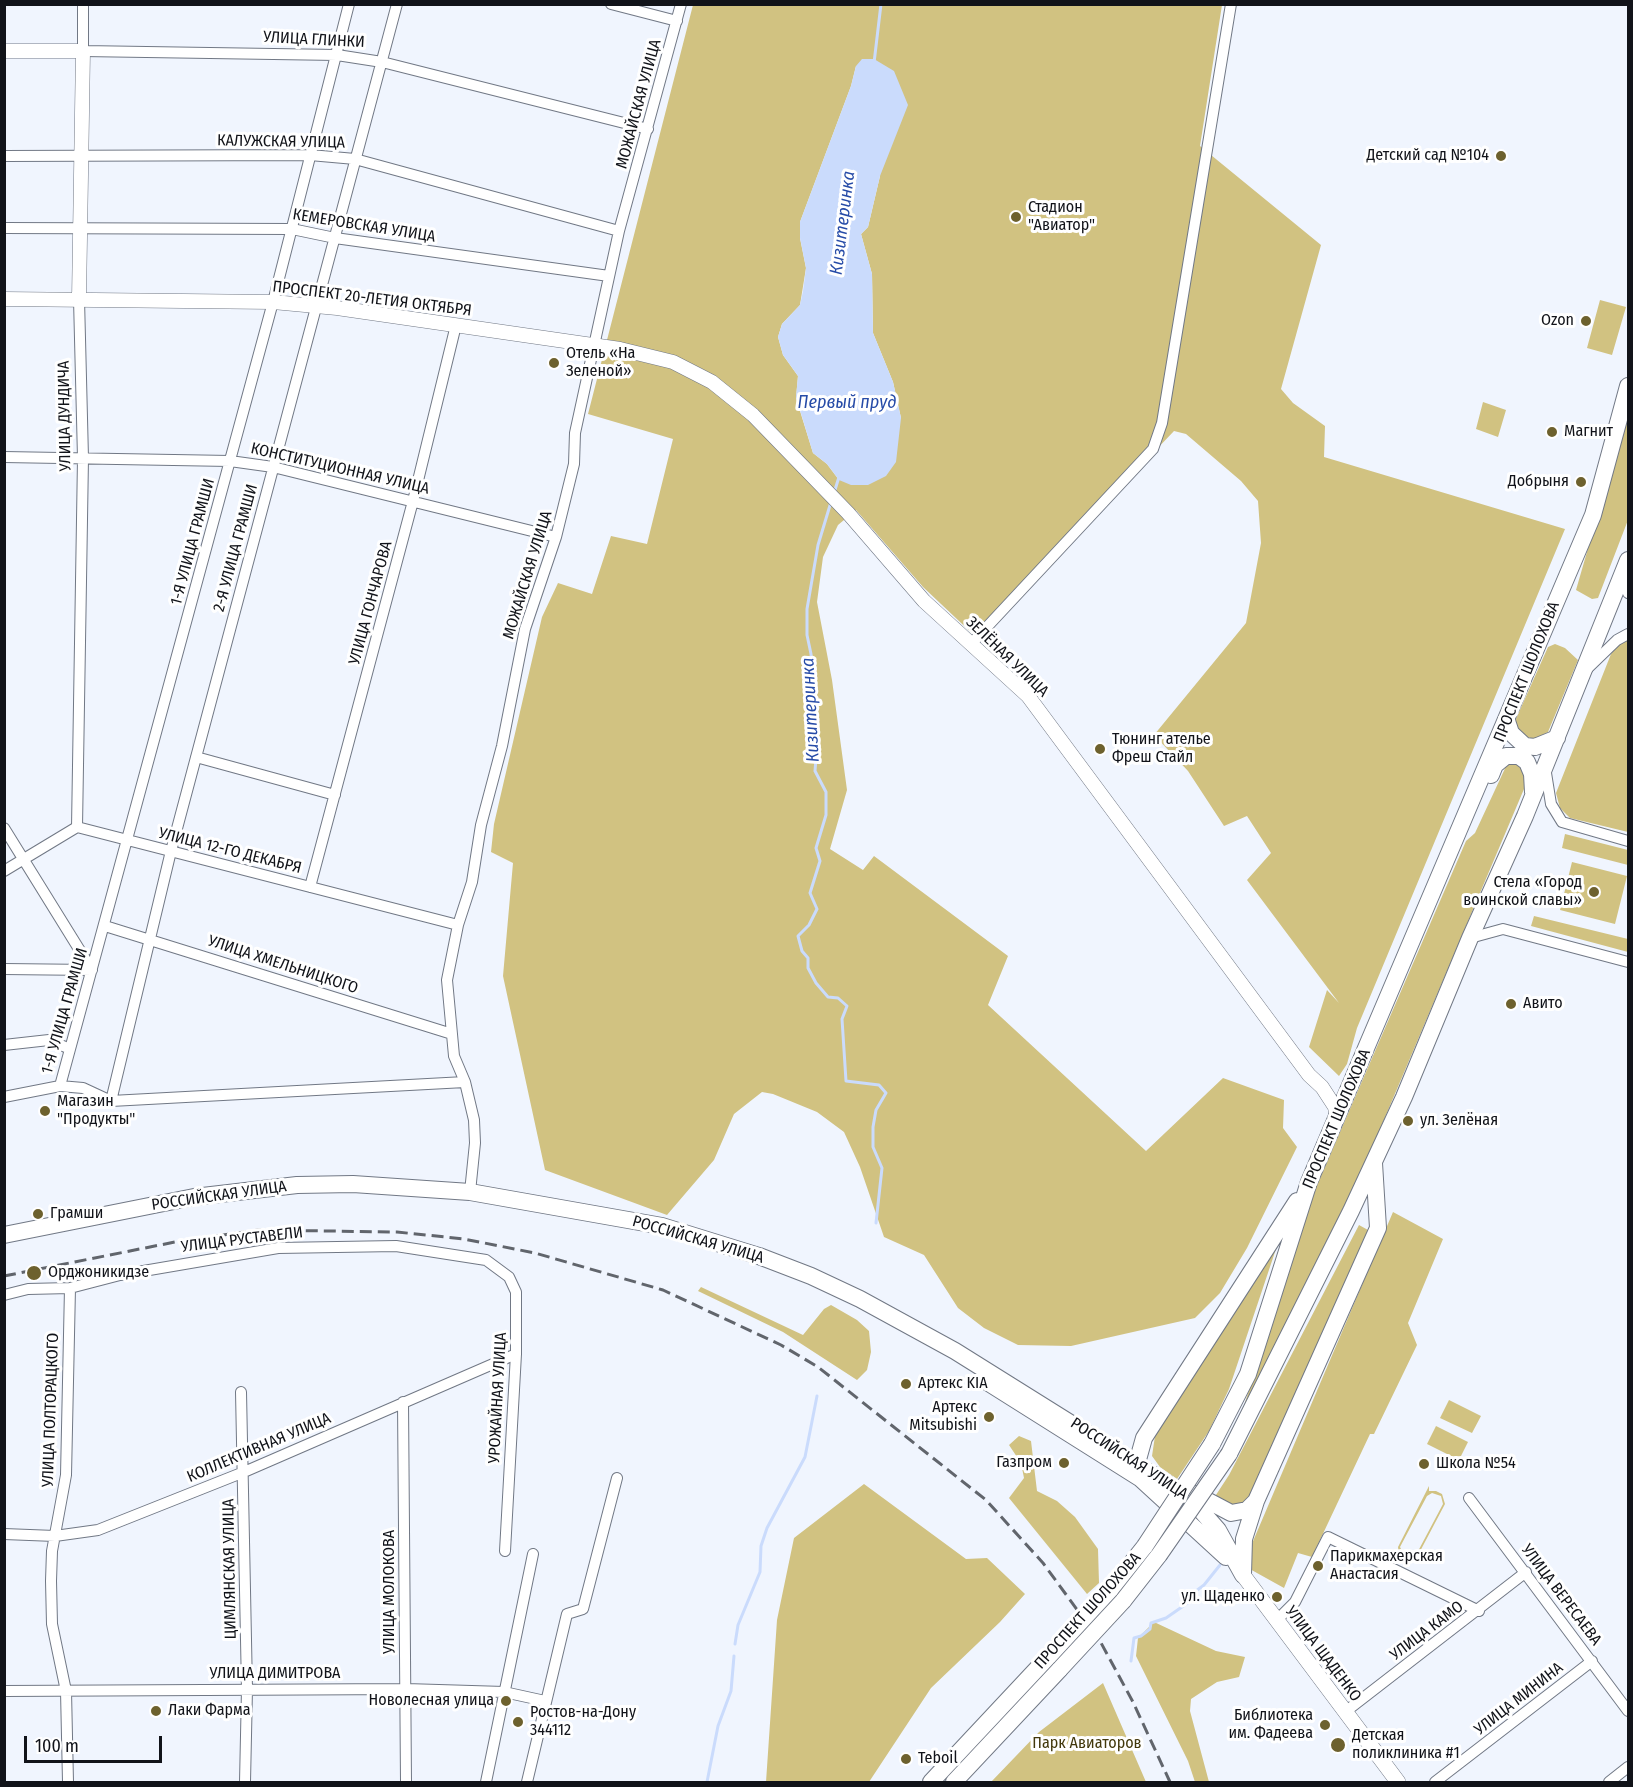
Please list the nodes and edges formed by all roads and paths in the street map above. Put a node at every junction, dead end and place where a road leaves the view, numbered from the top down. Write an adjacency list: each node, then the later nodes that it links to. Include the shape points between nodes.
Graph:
1 (83, 4): 9 (street, УЛИЦА ДУНДИЧА)
2 (350, 4): 10 (street, 1-Я УЛИЦА ГРАМШИ)
3 (397, 4): 11 (street, 2-Я УЛИЦА ГРАМШИ)
4 (611, 4): 7 (street)
5 (681, 4): 7 (street, МОЖАЙСКАЯ УЛИЦА)
6 (1231, 4): 40 (street, via 1162,423 1153,449)
7 (677, 21): 12 (street, МОЖАЙСКАЯ УЛИЦА)
8 (4, 51): 9 (street, УЛИЦА ГЛИНКИ)
9 (83, 51): 10 (street, УЛИЦА ГЛИНКИ); 13 (street, УЛИЦА ДУНДИЧА)
10 (337, 55): 11 (street, УЛИЦА ГЛИНКИ); 14 (street, 1-Я УЛИЦА ГРАМШИ)
11 (382, 62): 12 (street, УЛИЦА ГЛИНКИ); 16 (street, 2-Я УЛИЦА ГРАМШИ)
12 (648, 129): 20 (street, МОЖАЙСКАЯ УЛИЦА)
13 (80, 155): 14 (street, КАЛУЖСКАЯ УЛИЦА); 15 (street, КАЛУЖСКАЯ УЛИЦА); 18 (street, УЛИЦА ДУНДИЧА)
14 (310, 155): 16 (street, КАЛУЖСКАЯ УЛИЦА); 19 (street, 1-Я УЛИЦА ГРАМШИ)
15 (4, 156)
16 (355, 159): 20 (street, КАЛУЖСКАЯ УЛИЦА); 21 (street, 2-Я УЛИЦА ГРАМШИ)
17 (4, 228): 18 (street, КЕМЕРОВСКАЯ УЛИЦА)
18 (80, 228): 19 (street, КЕМЕРОВСКАЯ УЛИЦА); 24 (street, УЛИЦА ДУНДИЧА)
19 (292, 229): 21 (street, КЕМЕРОВСКАЯ УЛИЦА); 25 (street, 1-Я УЛИЦА ГРАМШИ)
20 (619, 231): 22 (street, МОЖАЙСКАЯ УЛИЦА)
21 (335, 238): 22 (street, КЕМЕРОВСКАЯ УЛИЦА); 26 (street, 2-Я УЛИЦА ГРАМШИ)
22 (609, 276): 28 (street, МОЖАЙСКАЯ УЛИЦА)
23 (4, 299): 24 (street, ПРОСПЕКТ 20-ЛЕТИЯ ОКТЯБРЯ)
24 (79, 299): 25 (street, ПРОСПЕКТ 20-ЛЕТИЯ ОКТЯБРЯ); 31 (street, УЛИЦА ДУНДИЧА)
25 (273, 302): 26 (street, ПРОСПЕКТ 20-ЛЕТИЯ ОКТЯБРЯ); 32 (street, 1-Я УЛИЦА ГРАМШИ)
26 (316, 306): 27 (street, ПРОСПЕКТ 20-ЛЕТИЯ ОКТЯБРЯ); 33 (street, 2-Я УЛИЦА ГРАМШИ)
27 (456, 325): 28 (street, ПРОСПЕКТ 20-ЛЕТИЯ ОКТЯБРЯ); 34 (street, УЛИЦА ГОНЧАРОВА)
28 (594, 345): 35 (street, МОЖАЙСКАЯ УЛИЦА, via 575,433 574,464); 40 (street, ЗЕЛЁНАЯ УЛИЦА, via 673,362 728,393 848,513 924,601)
29 (1629, 386): 42 (main road, ПРОСПЕКТ ШОЛОХОВА, via 1593,515)
30 (4, 458): 31 (street, КОНСТИТУЦИОННАЯ УЛИЦА)
31 (83, 458): 32 (street, КОНСТИТУЦИОННАЯ УЛИЦА); 49 (street, УЛИЦА ДУНДИЧА)
32 (230, 461): 33 (street, КОНСТИТУЦИОННАЯ УЛИЦА); 51 (street, 1-Я УЛИЦА ГРАМШИ)
33 (273, 467): 34 (street, КОНСТИТУЦИОННАЯ УЛИЦА); 44 (street, 2-Я УЛИЦА ГРАМШИ)
34 (413, 501): 35 (street, КОНСТИТУЦИОННАЯ УЛИЦА); 46 (street, УЛИЦА ГОНЧАРОВА)
35 (556, 537): 57 (street, МОЖАЙСКАЯ УЛИЦА, via 525,629 472,882)
36 (1629, 560): 37 (main road, ПРОСПЕКТ ШОЛОХОВА)
37 (1622, 576): 38 (street); 41 (main road, ПРОСПЕКТ ШОЛОХОВА)
38 (1629, 593)
39 (1629, 634): 41 (street)
40 (971, 644): 70 (street, ЗЕЛЁНАЯ УЛИЦА, via 1028,696 1309,1076)
41 (1584, 671): 43 (main road, ПРОСПЕКТ ШОЛОХОВА)
42 (1507, 721): 43 (main road, via 1511,733 1524,746 1535,747); 48 (main road, ПРОСПЕКТ ШОЛОХОВА)
43 (1557, 738): 45 (main road, ПРОСПЕКТ ШОЛОХОВА)
44 (196, 758): 46 (street); 53 (street, 2-Я УЛИЦА ГРАМШИ)
45 (1547, 762): 47 (main road, ПРОСПЕКТ ШОЛОХОВА); 52 (street, via 1551,804 1562,822)
46 (335, 795): 56 (street, УЛИЦА ГОНЧАРОВА)
47 (1533, 796): 48 (main road, via 1527,762 1519,756 1506,756 1495,765 1481,794); 60 (main road, ПРОСПЕКТ ШОЛОХОВА)
48 (1473, 801): 67 (main road, ПРОСПЕКТ ШОЛОХОВА)
49 (77, 827): 51 (street, УЛИЦА 12-ГО ДЕКАБРЯ); 54 (street)
50 (4, 828): 54 (street)
51 (128, 840): 53 (street, УЛИЦА 12-ГО ДЕКАБРЯ); 58 (street, 1-Я УЛИЦА ГРАМШИ)
52 (1629, 842)
53 (171, 851): 56 (street, УЛИЦА 12-ГО ДЕКАБРЯ); 59 (street, 2-Я УЛИЦА ГРАМШИ)
54 (25, 860): 55 (street); 63 (street)
55 (4, 871)
56 (310, 887): 57 (street, УЛИЦА 12-ГО ДЕКАБРЯ)
57 (458, 925): 64 (street, МОЖАЙСКАЯ УЛИЦА, via 447,980)
58 (105, 926): 59 (street, УЛИЦА ХМЕЛЬНИЦКОГО); 63 (street, 1-Я УЛИЦА ГРАМШИ)
59 (148, 938): 64 (street, УЛИЦА ХМЕЛЬНИЦКОГО); 72 (street, 2-Я УЛИЦА ГРАМШИ)
60 (1470, 938): 61 (street, via 1503,929); 74 (main road, ПРОСПЕКТ ШОЛОХОВА)
61 (1629, 963)
62 (4, 969): 63 (street)
63 (92, 970): 66 (street, 1-Я УЛИЦА ГРАМШИ)
64 (452, 1035): 68 (street, МОЖАЙСКАЯ УЛИЦА, via 454,1056)
65 (4, 1045): 66 (street, via 49,1040)
66 (70, 1049): 69 (street, 1-Я УЛИЦА ГРАМШИ)
67 (1355, 1077): 70 (street, via 1339,1089); 73 (main road, ПРОСПЕКТ ШОЛОХОВА)
68 (465, 1082): 72 (street); 76 (street, МОЖАЙСКАЯ УЛИЦА, via 474,1120)
69 (60, 1086): 71 (street); 72 (street, via 83,1088)
70 (1322, 1087): 73 (street, ЗЕЛЁНАЯ УЛИЦА, via 1335,1107)
71 (4, 1097)
72 (111, 1101)
73 (1337, 1119): 75 (main road, ПРОСПЕКТ ШОЛОХОВА)
74 (1373, 1162): 91 (main road, via 1378,1228); 98 (main road, ПРОСПЕКТ ШОЛОХОВА, bridge, via 1229,1454)
75 (1309, 1182): 85 (main road); 98 (main road, ПРОСПЕКТ ШОЛОХОВА, bridge, via 1248,1374)
76 (470, 1192): 77 (main road, РОССИЙСКАЯ УЛИЦА, via 353,1184 297,1185 194,1197); 86 (main road, РОССИЙСКАЯ УЛИЦА, via 662,1226 780,1264 860,1299 955,1350)
77 (4, 1235)
78 (4, 1244): 87 (main road, РОССИЙСКАЯ УЛИЦА, via 195,1205 297,1193 353,1192 469,1201 660,1234 757,1264 857,1306)
79 (486, 1260): 80 (street, УЛИЦА РУСТАВЕЛИ, via 396,1246 278,1248 131,1272); 82 (street, УРОЖАЙНАЯ УЛИЦА, via 509,1277 516,1292)
80 (70, 1288): 81 (street, УЛИЦА РУСТАВЕЛИ, via 28,1289); 96 (street, УЛИЦА ПОЛТОРАЦКОГО, via 66,1475)
81 (4, 1295)
82 (516, 1354): 84 (street, КОЛЛЕКТИВНАЯ УЛИЦА); 97 (street, УРОЖАЙНАЯ УЛИЦА)
83 (241, 1392): 88 (street, ЦИМЛЯНСКАЯ УЛИЦА)
84 (404, 1402): 88 (street, КОЛЛЕКТИВНАЯ УЛИЦА); 107 (street, УЛИЦА МОЛОКОВА)
85 (1144, 1438): 86 (main road, via 1118,1446); 87 (main road); 91 (main road, via 1149,1463 1206,1502 1239,1514)
86 (1105, 1443): 87 (main road, РОССИЙСКАЯ УЛИЦА)
87 (1139, 1471): 92 (main road, РОССИЙСКАЯ УЛИЦА); 94 (main road, РОССИЙСКАЯ УЛИЦА, via 1190,1498)
88 (244, 1472): 96 (street, КОЛЛЕКТИВНАЯ УЛИЦА, via 98,1530); 106 (street, ЦИМЛЯНСКАЯ УЛИЦА)
89 (617, 1478): 111 (street, via 583,1609 567,1614)
90 (1469, 1498): 100 (street, УЛИЦА ВЕРЕСАЕВА)
91 (1256, 1501): 93 (main road)
92 (1179, 1513): 94 (main road); 101 (main road, РОССИЙСКАЯ УЛИЦА)
93 (1249, 1520): 94 (main road); 101 (main road)
94 (1218, 1530): 101 (main road, РОССИЙСКАЯ УЛИЦА)
95 (4, 1534): 96 (street, КОЛЛЕКТИВНАЯ УЛИЦА)
96 (55, 1536): 109 (street, УЛИЦА ПОЛТОРАЦКОГО, via 52,1624)
97 (505, 1551)
98 (1152, 1551): 102 (main road, ПРОСПЕКТ ШОЛОХОВА)
99 (533, 1554): 110 (street)
100 (1527, 1572): 103 (street, УЛИЦА КАМО); 105 (street, УЛИЦА ВЕРЕСАЕВА)
101 (1243, 1575): 104 (main road, УЛИЦА ЩАДЕНКО)
102 (1117, 1596): 120 (main road, ПРОСПЕКТ ШОЛОХОВА, bridge, via 1048,1656); 121 (main road, ПРОСПЕКТ ШОЛОХОВА, bridge, via 1060,1669)
103 (1479, 1611): 104 (street, via 1328,1537 1295,1602); 113 (street, УЛИЦА КАМО)
104 (1276, 1621): 113 (main road, УЛИЦА ЩАДЕНКО)
105 (1592, 1661): 112 (street, УЛИЦА ВЕРЕСАЕВА); 123 (street, УЛИЦА МИНИНА)
106 (247, 1689): 107 (street, УЛИЦА ДИМИТРОВА); 109 (street, УЛИЦА ДИМИТРОВА); 116 (street, ЦИМЛЯНСКАЯ УЛИЦА)
107 (406, 1689): 110 (street, УЛИЦА ДИМИТРОВА); 117 (street, УЛИЦА МОЛОКОВА)
108 (4, 1691): 109 (street, УЛИЦА ДИМИТРОВА)
109 (66, 1691): 115 (street, УЛИЦА ПОЛТОРАЦКОГО)
110 (504, 1692): 111 (street, УЛИЦА ДИМИТРОВА); 118 (street)
111 (545, 1701): 119 (street)
112 (1629, 1711)
113 (1345, 1712): 122 (main road, УЛИЦА ЩАДЕНКО)
114 (1629, 1767): 124 (street)
115 (68, 1782)
116 (245, 1782)
117 (406, 1782)
118 (486, 1782)
119 (527, 1782)
120 (931, 1782)
121 (954, 1782)
122 (1398, 1782)
123 (1435, 1782)
124 (1609, 1782)

